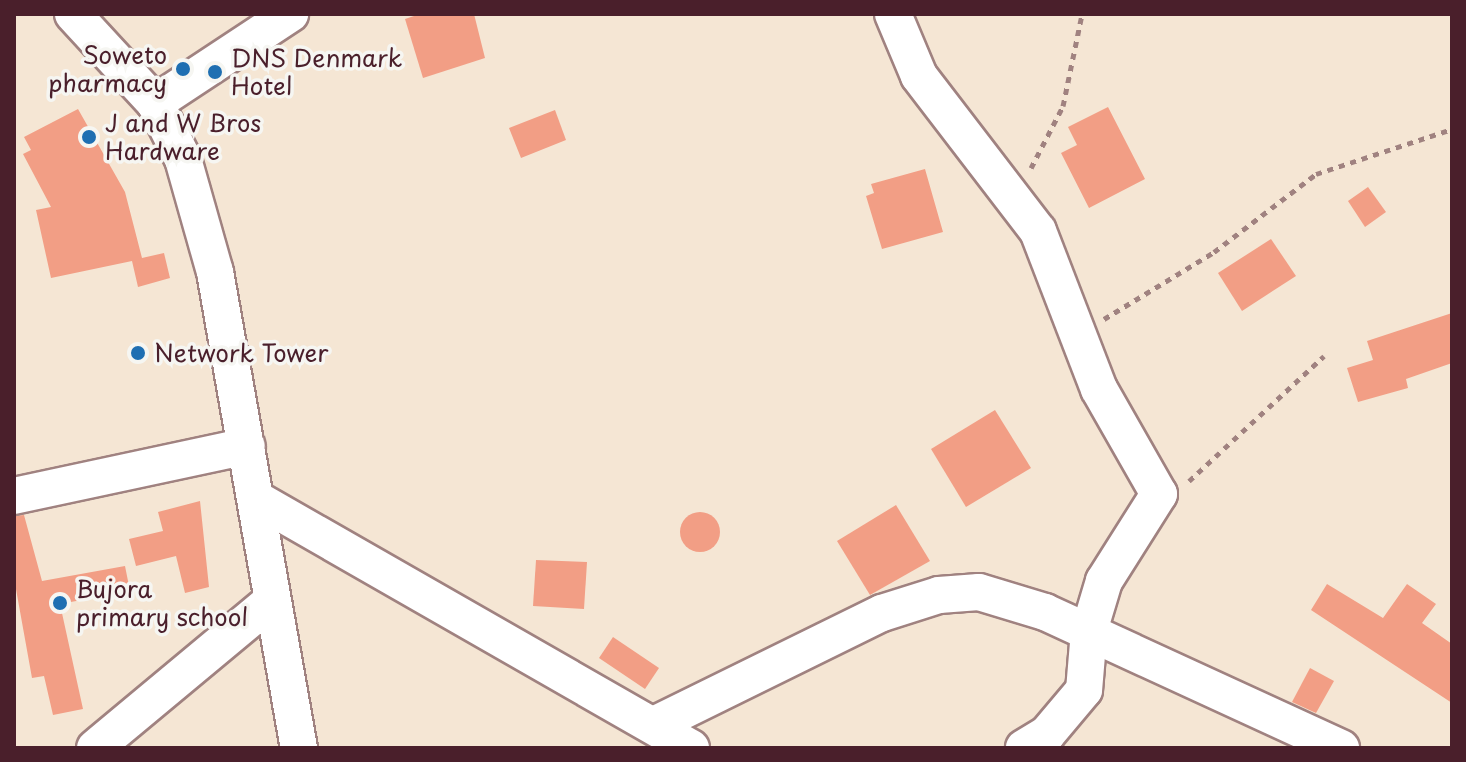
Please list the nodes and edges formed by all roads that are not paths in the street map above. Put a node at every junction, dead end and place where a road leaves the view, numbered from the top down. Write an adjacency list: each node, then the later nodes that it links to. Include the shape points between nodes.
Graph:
1 (73, 14): 4 (street)
2 (290, 14): 4 (street)
3 (893, 14): 9 (street, via 919,76 1043,239 1105,401 1159,494 1109,571)
4 (155, 103): 5 (street, via 183,159 215,272)
5 (247, 446): 6 (street); 7 (street)
6 (14, 496)
7 (258, 500): 8 (street); 10 (street)
8 (270, 602): 11 (street); 12 (street)
9 (1089, 631): 10 (street, via 979,592 939,595 882,613); 14 (street, via 1084,690 1047,734); 15 (street)
10 (654, 725): 13 (street)
11 (95, 748)
12 (299, 748)
13 (691, 748)
14 (1024, 748)
15 (1341, 748)

